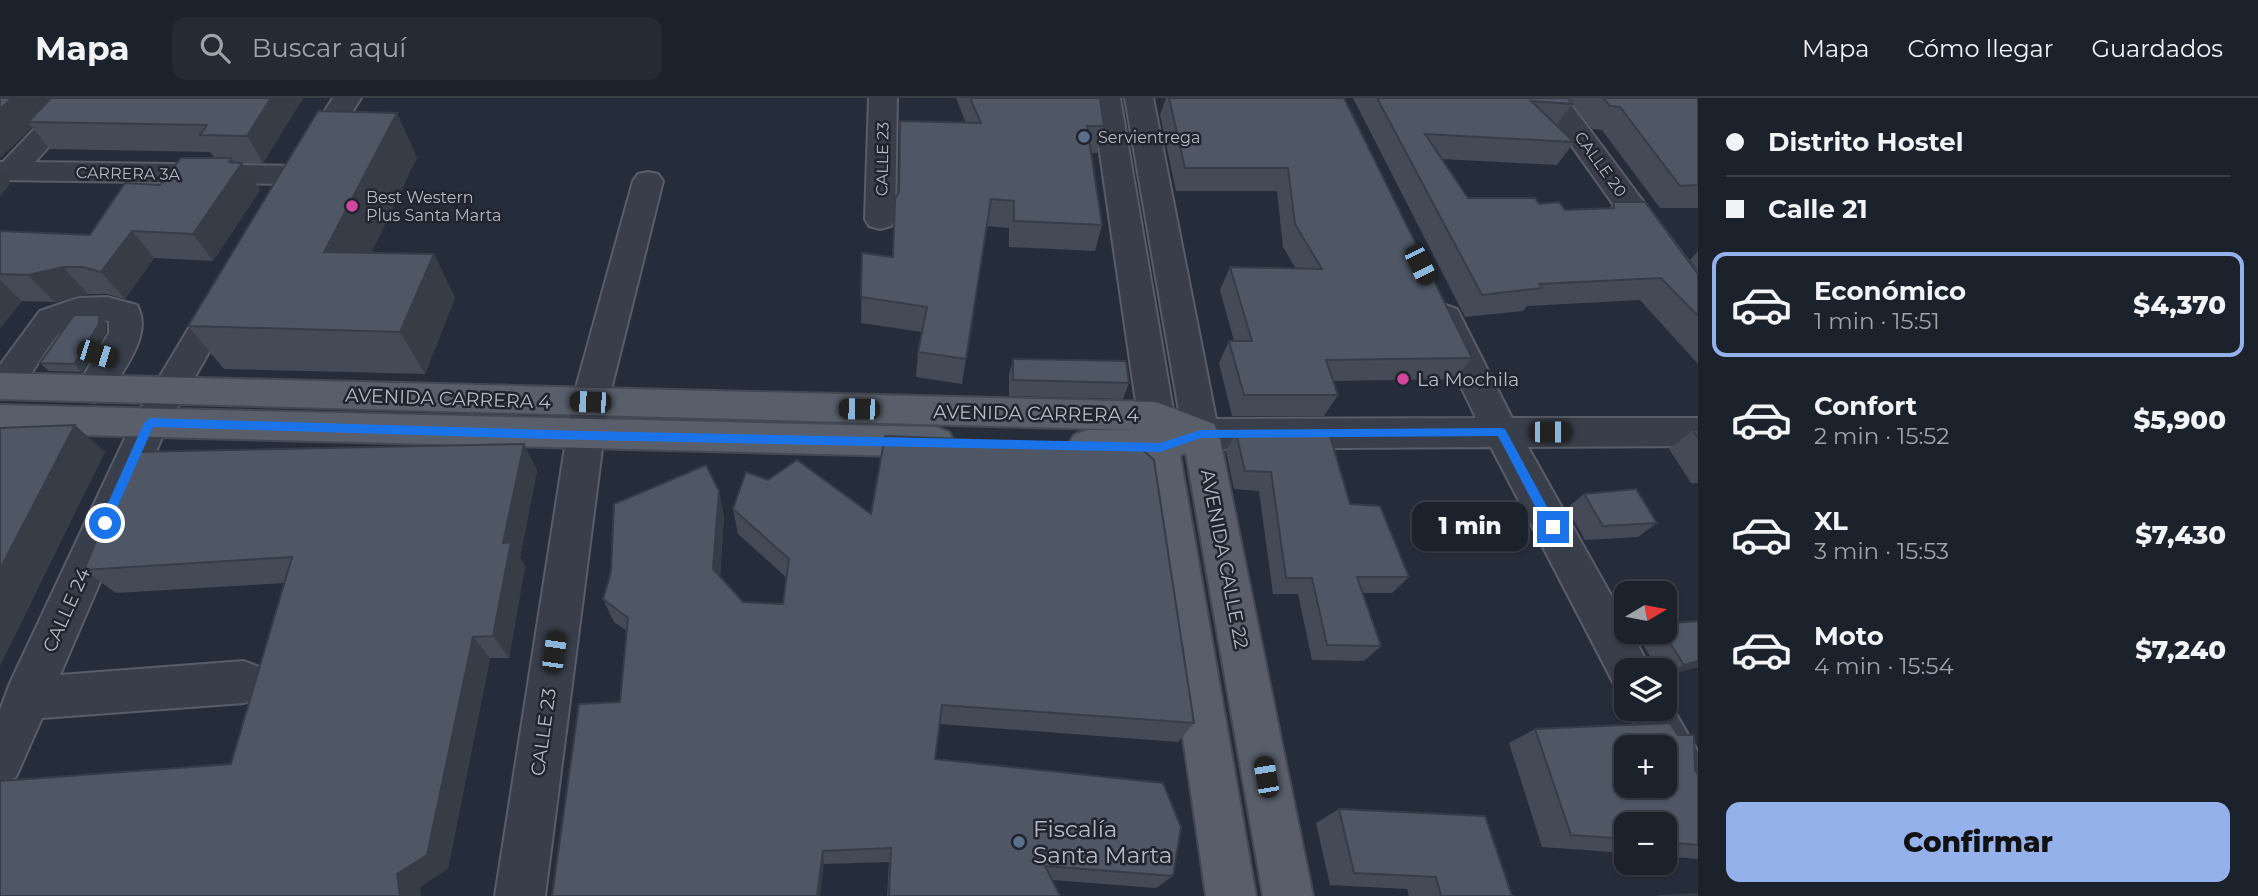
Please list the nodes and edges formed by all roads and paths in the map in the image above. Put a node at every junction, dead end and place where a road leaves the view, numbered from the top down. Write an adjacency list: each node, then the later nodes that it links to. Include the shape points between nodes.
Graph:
1 (79, 98): 7 (street)
2 (347, 98): 7 (street, CARRERA 3A, via 290,187)
3 (883, 98): 9 (street, CALLE 23)
4 (1106, 98): 18 (street)
5 (1139, 98): 21 (street, AVENIDA CALLE 22)
6 (1552, 98): 12 (street, CALLE 20)
7 (6, 171)
8 (648, 181): 17 (street, CALLE 23)
9 (880, 219)
10 (241, 271): 16 (street, CALLE 24)
11 (1429, 284): 19 (street)
12 (1698, 299)
13 (63, 351): 15 (street)
14 (101, 367): 15 (main road, AVENIDA CARRERA 4); 15 (street, via 126,334 125,313 77,310 52,320); 16 (main road, AVENIDA CARRERA 4)
15 (6, 388): 16 (main road, AVENIDA CARRERA 4)
16 (160, 406): 17 (main road, AVENIDA CARRERA 4); 24 (street, CALLE 24)
17 (587, 419): 18 (main road, AVENIDA CARRERA 4); 30 (street, CALLE 23)
18 (1158, 432): 21 (main road, AVENIDA CARRERA 4); 28 (main road)
19 (1501, 432): 20 (street); 21 (street); 22 (street)
20 (1698, 432)
21 (1201, 434): 29 (main road, AVENIDA CALLE 22)
22 (1623, 658)
23 (244, 682): 24 (street)
24 (26, 698): 26 (street, CALLE 24)
25 (1656, 721): 27 (street)
26 (0, 761)
27 (1698, 798)
28 (1226, 884)
29 (1290, 892)
30 (520, 896)

